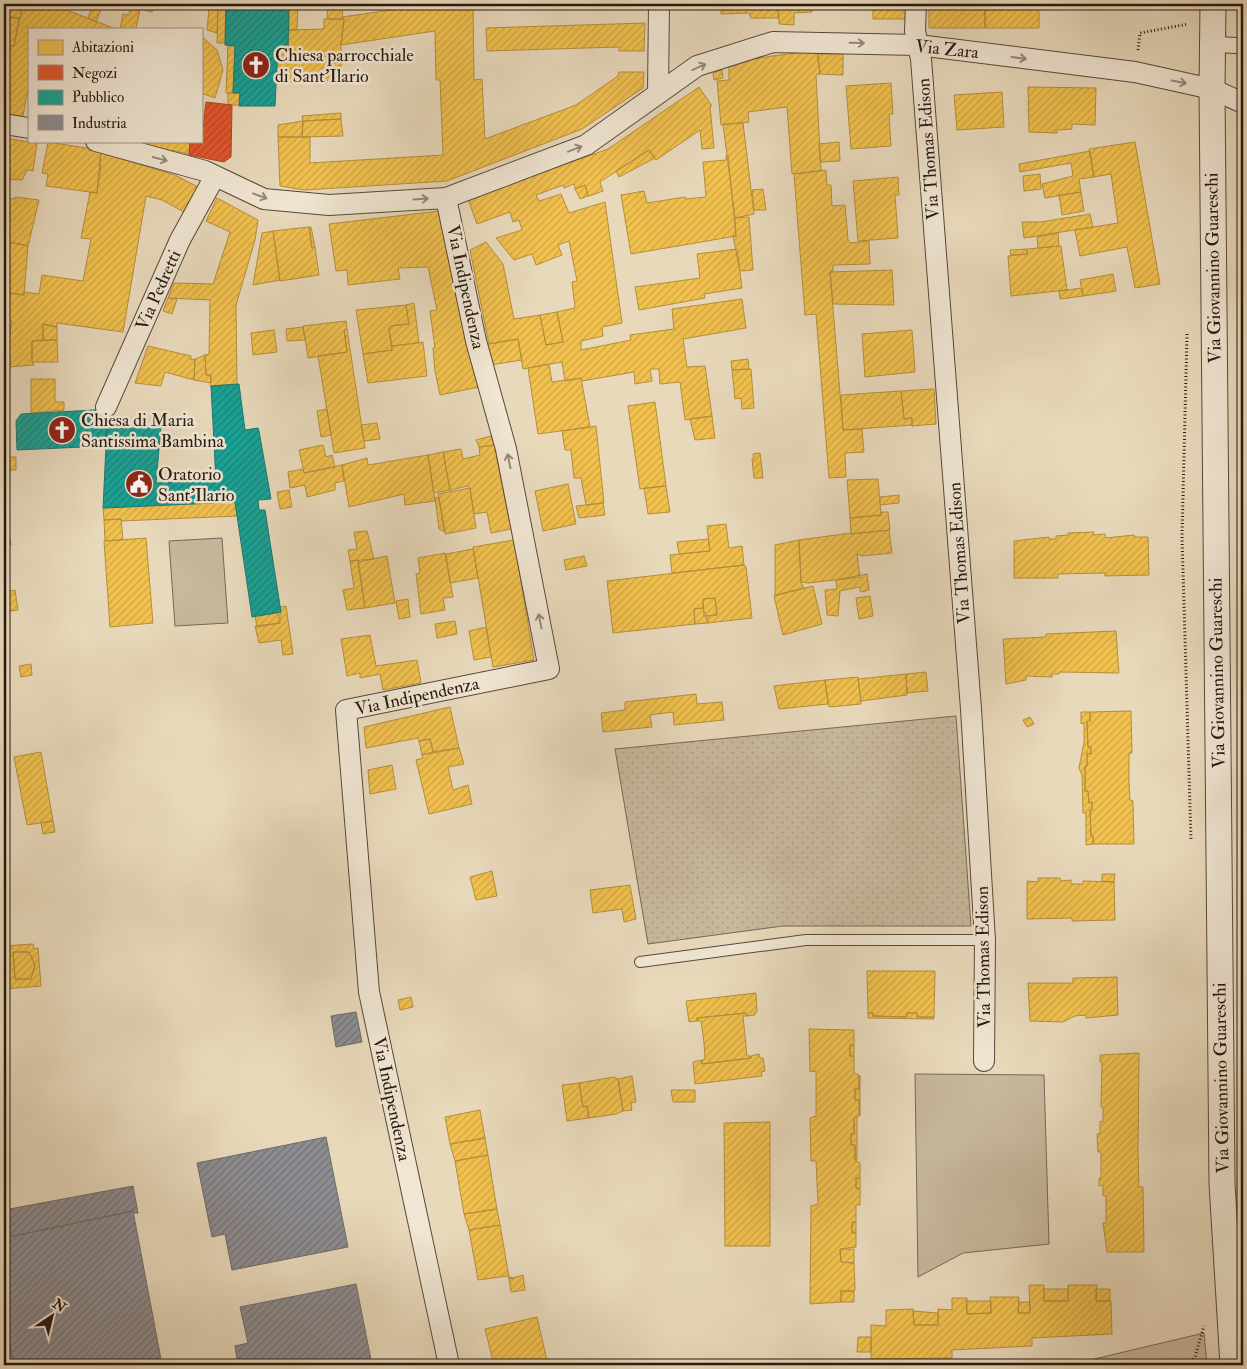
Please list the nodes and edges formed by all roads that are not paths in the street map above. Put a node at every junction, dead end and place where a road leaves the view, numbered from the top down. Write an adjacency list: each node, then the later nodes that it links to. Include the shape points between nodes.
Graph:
1 (659, 4): 8 (street)
2 (916, 4): 5 (street, Via Thomas Edison)
3 (1213, 4): 4 (street, Via Giovannino Guareschi)
4 (1212, 44): 6 (street); 7 (street, Via Giovannino Guareschi)
5 (918, 45): 7 (street, Via Zara, one-way to 7, via 1135,72); 8 (street, Via Zara, one-way to 5, via 697,66 774,42); 16 (street, Via Thomas Edison, via 922,59 971,709)
6 (1243, 46)
7 (1212, 89): 9 (street, Via Zara); 19 (street, Via Giovannino Guareschi)
8 (658, 93): 14 (street, Via Zara, one-way to 8, via 586,145)
9 (1243, 102)
10 (4, 124): 11 (street)
11 (28, 128)
12 (99, 142): 13 (street, Via Zara, one-way to 13)
13 (215, 176): 14 (street, Via Zara, one-way to 14, via 264,199 329,205); 15 (street, Via Pedretti, via 180,240)
14 (446, 198): 22 (street, Via Indipendenza, one-way to 14, via 369,992 346,710 549,669 506,449 476,341)
15 (106, 407)
16 (984, 940): 17 (lane, via 806,940); 18 (street, Via Thomas Edison)
17 (640, 962)
18 (984, 1061)
19 (1222, 1184): 20 (street); 21 (street, Via Giovannino Guareschi)
20 (1243, 1217)
21 (1230, 1358)
22 (449, 1365)

